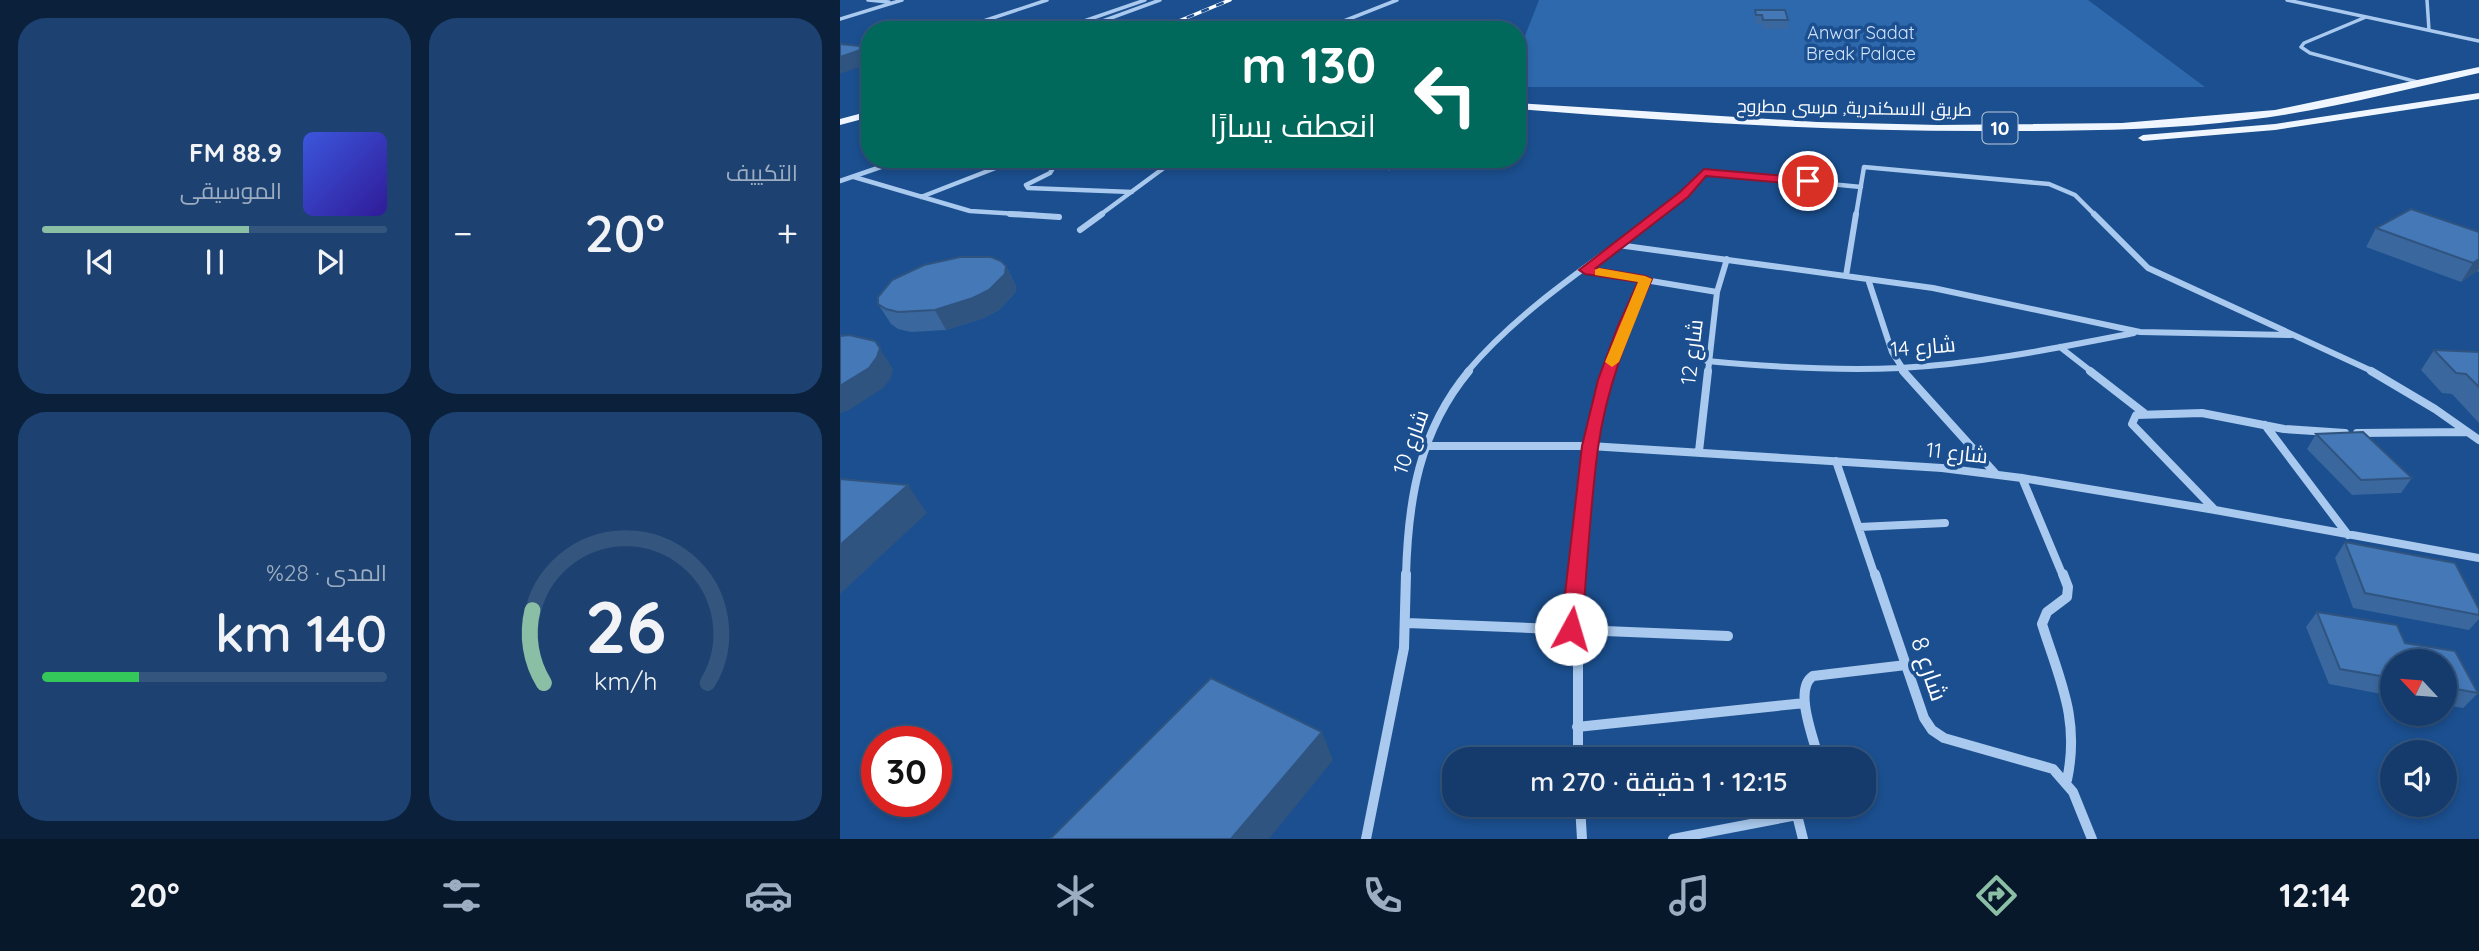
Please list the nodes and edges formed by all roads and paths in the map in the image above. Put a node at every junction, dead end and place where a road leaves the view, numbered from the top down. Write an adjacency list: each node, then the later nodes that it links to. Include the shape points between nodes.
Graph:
1 (868, 0): 9 (street)
2 (902, 0): 9 (street)
3 (1046, 0): 12 (street)
4 (1145, 0): 13 (street)
5 (1160, 0): 14 (street)
6 (1397, 0): 15 (street)
7 (2287, 0): 10 (street)
8 (2427, 0): 16 (street)
9 (893, 3): 11 (street)
10 (2366, 17): 16 (street); 21 (street, via 2301,47)
11 (840, 19)
12 (983, 21)
13 (1084, 21)
14 (1103, 21)
15 (1344, 21)
16 (2429, 30): 17 (street)
17 (2479, 42)
18 (2479, 70): 19 (main road, طريق الاسكندرية, مرسى مطروح / 10)
19 (2445, 77): 20 (main road); 21 (main road, طريق الاسكندرية, مرسى مطروح / 10)
20 (2479, 82)
21 (2422, 83): 23 (main road, طريق الاسكندرية, مرسى مطروح / 10, via 2248,117 2110,127 1867,128 1680,120)
22 (2479, 96): 27 (main road, طريق الاسكندرية, مرسى مطروح / 10, via 2252,130 2085,139 1907,140 1698,131)
23 (1526, 107)
24 (861, 108): 26 (main road)
25 (861, 110): 28 (main road)
26 (840, 112)
27 (1526, 117)
28 (840, 122)
29 (861, 123): 30 (main road)
30 (840, 129)
31 (879, 168): 35 (street)
32 (994, 168): 39 (street)
33 (1050, 168): 38 (street, via 1054,169 1026,187)
34 (1164, 168): 38 (street)
35 (854, 177): 36 (street); 39 (street)
36 (840, 181)
37 (1861, 187): 42 (street, شارع 10, via 1704,172 1693,187); 45 (street); 50 (street, via 1864,167 2059,187 2075,195 2148,268)
38 (1132, 192): 41 (street)
39 (920, 197): 40 (street, via 984,213)
40 (1059, 217)
41 (1080, 230)
42 (1618, 244): 43 (street); 44 (street, شارع 10)
43 (1727, 260): 45 (street); 48 (street, شارع 12)
44 (1585, 270): 46 (street); 58 (street, شارع 10, via 1486,350 1441,410)
45 (1846, 276): 47 (street)
46 (1645, 279): 48 (street); 59 (street, via 1606,380)
47 (1868, 279): 49 (street, via 1968,294); 53 (street)
48 (1717, 292): 52 (street, شارع 12)
49 (2140, 332): 50 (street); 51 (street, شارع 14)
50 (2295, 335): 56 (street, via 2402,387)
51 (2060, 347): 53 (street, شارع 14); 54 (street)
52 (1707, 361): 53 (street, شارع 14, via 1802,368); 60 (street, شارع 12)
53 (1901, 368): 62 (street)
54 (2144, 413): 55 (street, via 2222,415); 64 (street, via 2136,415 2132,424)
55 (2265, 425): 56 (street, via 2321,433); 67 (street)
56 (2468, 432): 57 (street)
57 (2479, 440)
58 (1424, 446): 59 (street, شارع 11); 69 (street, شارع 10, via 1407,531)
59 (1590, 446): 60 (street, شارع 11); 70 (street)
60 (1699, 451): 61 (street, شارع 11)
61 (1836, 461): 62 (street, شارع 11); 66 (street, شارع 8)
62 (1995, 474): 63 (street, شارع 11)
63 (2022, 478): 64 (street, شارع 11); 77 (street, via 2068,587 2067,597 2047,612 2042,624 2072,720 2073,753)
64 (2215, 510): 67 (street, شارع 11)
65 (1945, 523): 66 (street)
66 (1859, 527): 72 (street, شارع 8)
67 (2348, 535): 68 (street, شارع 11)
68 (2479, 558)
69 (1407, 623): 70 (street); 81 (street, شارع 10)
70 (1575, 629): 71 (street); 74 (street)
71 (1728, 636)
72 (1906, 665): 73 (street, via 1814,676 1803,685); 77 (street, شارع 8, via 1932,730 1944,738 2038,763)
73 (1805, 703): 74 (street); 76 (street)
74 (1577, 727): 75 (street)
75 (1578, 747)
76 (1816, 747)
77 (2067, 780): 85 (street, via 2077,793)
78 (1581, 817): 82 (street)
79 (1787, 817): 83 (street)
80 (1798, 817): 84 (street)
81 (1366, 839)
82 (1582, 839)
83 (1673, 839)
84 (1803, 839)
85 (2092, 839)

